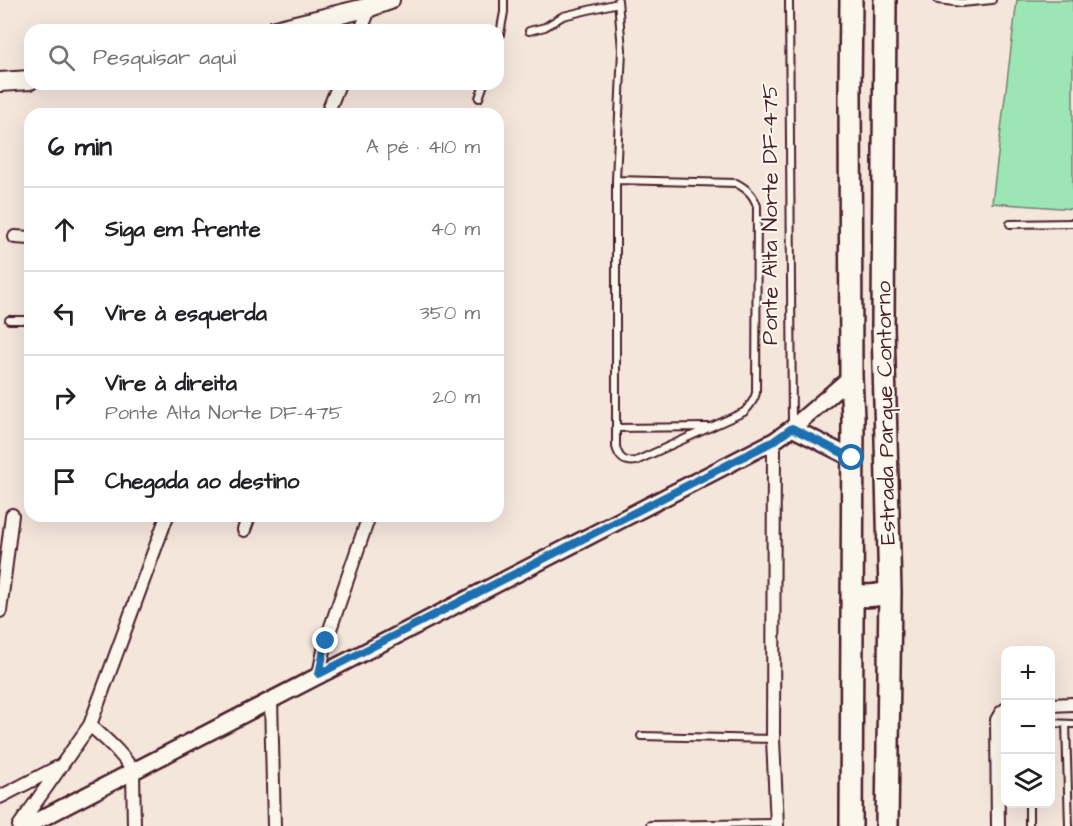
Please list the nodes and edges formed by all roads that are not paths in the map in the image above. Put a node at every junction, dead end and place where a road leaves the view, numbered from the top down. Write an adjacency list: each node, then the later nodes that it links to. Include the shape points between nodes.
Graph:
1 (390, 0): 9 (main road)
2 (504, 0): 12 (lane)
3 (789, 0): 30 (lane, Ponte Alta Norte DF-475)
4 (851, 0): 27 (highway, Estrada Parque Contorno)
5 (885, 0): 38 (highway, Estrada Parque Contorno, via 883,326)
6 (938, 0): 7 (lane)
7 (992, 0)
8 (618, 2): 13 (lane, via 563,16); 20 (lane, via 622,50)
9 (370, 8): 10 (main road); 11 (street)
10 (301, 24)
11 (363, 24)
12 (502, 24)
13 (529, 31)
14 (24, 80): 15 (main road)
15 (0, 82)
16 (337, 90): 19 (street)
17 (482, 90): 18 (lane)
18 (479, 98)
19 (329, 108)
20 (616, 180): 28 (lane, via 736,183 747,188 758,206 756,393 744,412); 29 (lane)
21 (1073, 223): 22 (lane)
22 (1010, 224)
23 (15, 237): 24 (street)
24 (24, 238)
25 (9, 320): 26 (lane)
26 (24, 320)
27 (851, 376): 30 (street); 32 (highway, Estrada Parque Contorno)
28 (712, 427): 29 (lane); 29 (lane, via 629,462 619,455)
29 (616, 428)
30 (792, 428): 31 (street); 32 (street)
31 (774, 441): 41 (street); 50 (street)
32 (852, 458): 39 (highway, Estrada Parque Contorno)
33 (12, 515): 40 (street)
34 (165, 522): 47 (street)
35 (247, 522): 37 (street)
36 (367, 522): 41 (street, via 326,641)
37 (244, 530)
38 (890, 592): 39 (highway, via 864,597); 55 (highway, Estrada Parque Contorno)
39 (852, 594): 56 (highway, Estrada Parque Contorno)
40 (0, 611)
41 (319, 674): 42 (street)
42 (271, 700): 52 (street); 62 (street)
43 (1073, 704): 44 (street)
44 (1055, 705)
45 (1001, 713): 63 (street, via 997,720)
46 (1055, 723): 48 (lane)
47 (90, 724): 51 (street); 52 (street)
48 (1070, 724): 65 (lane)
49 (641, 736): 50 (lane)
50 (773, 738): 57 (street)
51 (62, 765): 53 (street); 59 (street)
52 (133, 772): 60 (street); 61 (street)
53 (0, 797)
54 (1029, 808): 64 (lane)
55 (886, 822): 56 (highway, via 878,815 868,815)
56 (851, 823)
57 (777, 824): 58 (lane)
58 (650, 825)
59 (19, 826)
60 (27, 826)
61 (134, 826)
62 (274, 826)
63 (998, 826)
64 (1029, 826)
65 (1069, 826)

